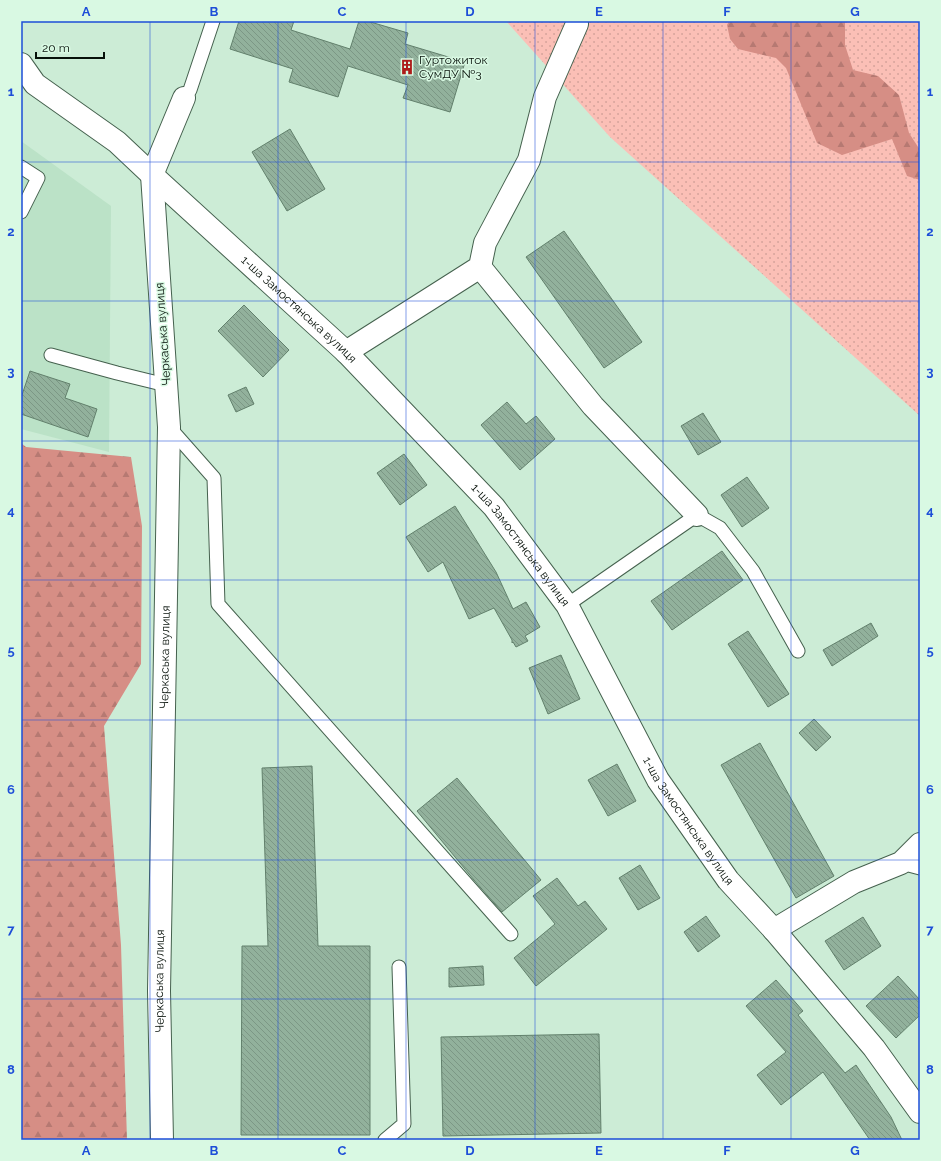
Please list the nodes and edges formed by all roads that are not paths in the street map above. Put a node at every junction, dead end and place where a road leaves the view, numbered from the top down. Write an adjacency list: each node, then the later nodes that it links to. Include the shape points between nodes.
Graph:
1 (213, 21): 4 (lane, via 190,90)
2 (577, 24): 8 (street, via 545,97 529,160 485,243)
3 (24, 75): 6 (street, 1-ша Замостянська вулиця, via 117,142)
4 (184, 98): 6 (street)
5 (21, 167): 7 (lane, via 38,178)
6 (152, 175): 9 (street, 1-ша Замостянська вулиця); 11 (street, Черкаська вулиця)
7 (21, 212)
8 (480, 267): 9 (street); 13 (street, via 593,406)
9 (346, 352): 14 (street, 1-ша Замостянська вулиця, via 494,507)
10 (51, 355): 11 (lane)
11 (166, 385): 12 (street, Черкаська вулиця)
12 (169, 426): 19 (lane, via 214,478 218,604); 22 (street, Черкаська вулиця, via 159,991)
13 (697, 515): 14 (lane); 15 (lane, via 720,528 753,571)
14 (567, 605): 18 (street, 1-ша Замостянська вулиця, via 658,780 728,880)
15 (798, 651)
16 (920, 844): 17 (street)
17 (910, 866): 18 (street, via 854,882)
18 (774, 930): 21 (street, 1-ша Замостянська вулиця, via 874,1048)
19 (511, 934)
20 (399, 967): 23 (lane, via 404,1124)
21 (920, 1112)
22 (162, 1140)
23 (385, 1140)

